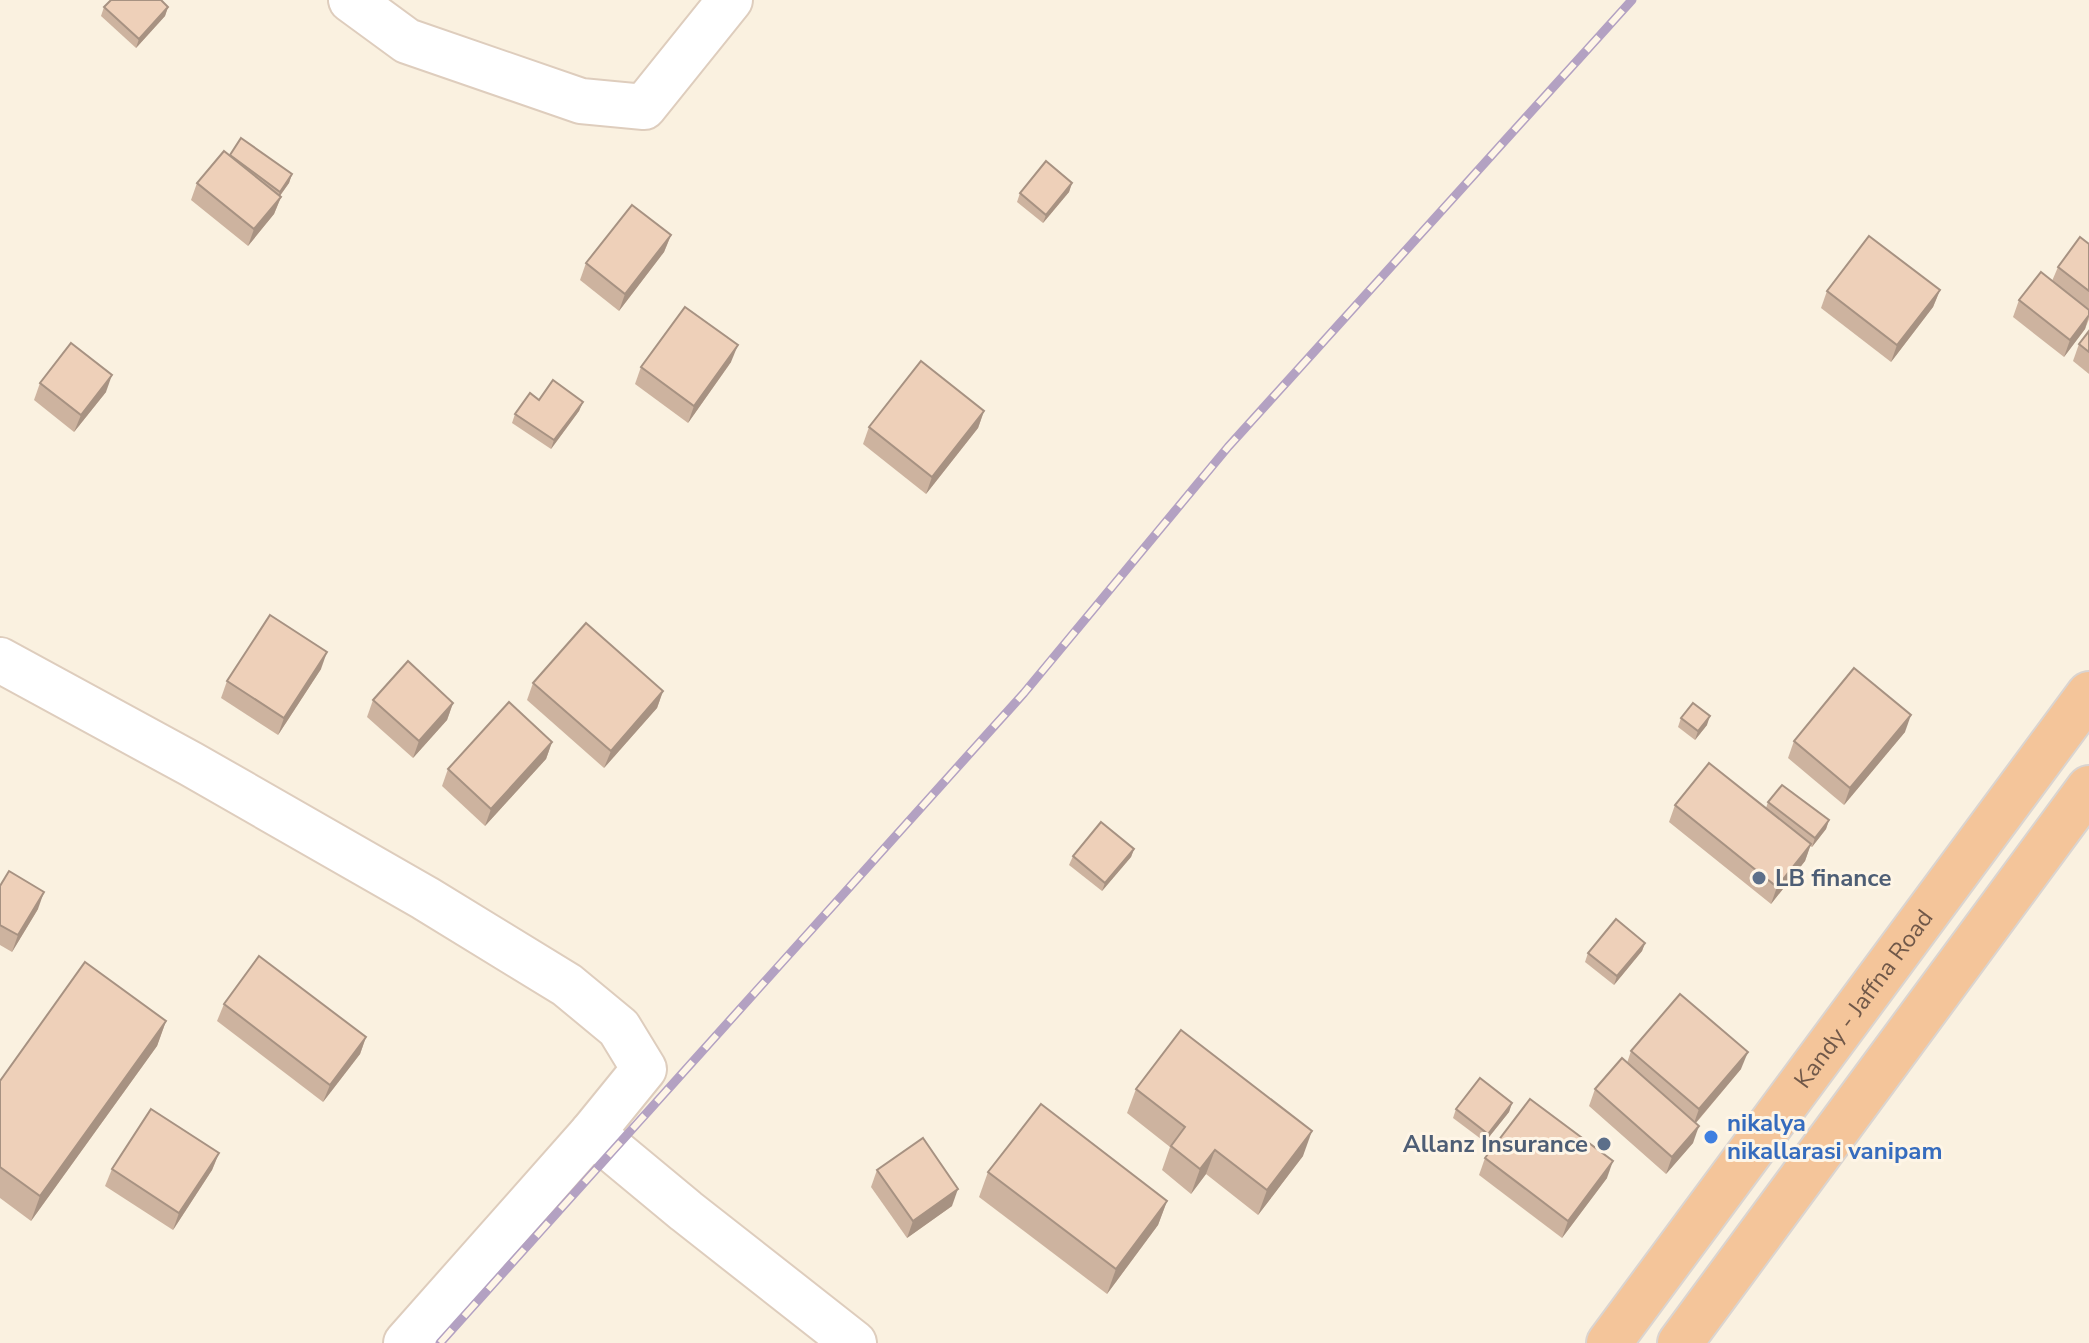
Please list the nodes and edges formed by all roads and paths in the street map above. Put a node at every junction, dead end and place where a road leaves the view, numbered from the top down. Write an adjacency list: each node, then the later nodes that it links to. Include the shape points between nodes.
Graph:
1 (351, 0): 2 (street, via 407,41 581,101 644,107)
2 (730, 0)
3 (0, 660): 6 (street, via 397,882 567,985 619,1028 644,1069)
4 (2089, 694): 9 (highway, Kandy - Jaffna Road)
5 (2089, 788): 10 (highway)
6 (592, 1133): 7 (street); 8 (street)
7 (406, 1343)
8 (854, 1343)
9 (1609, 1343)
10 (1680, 1343)

